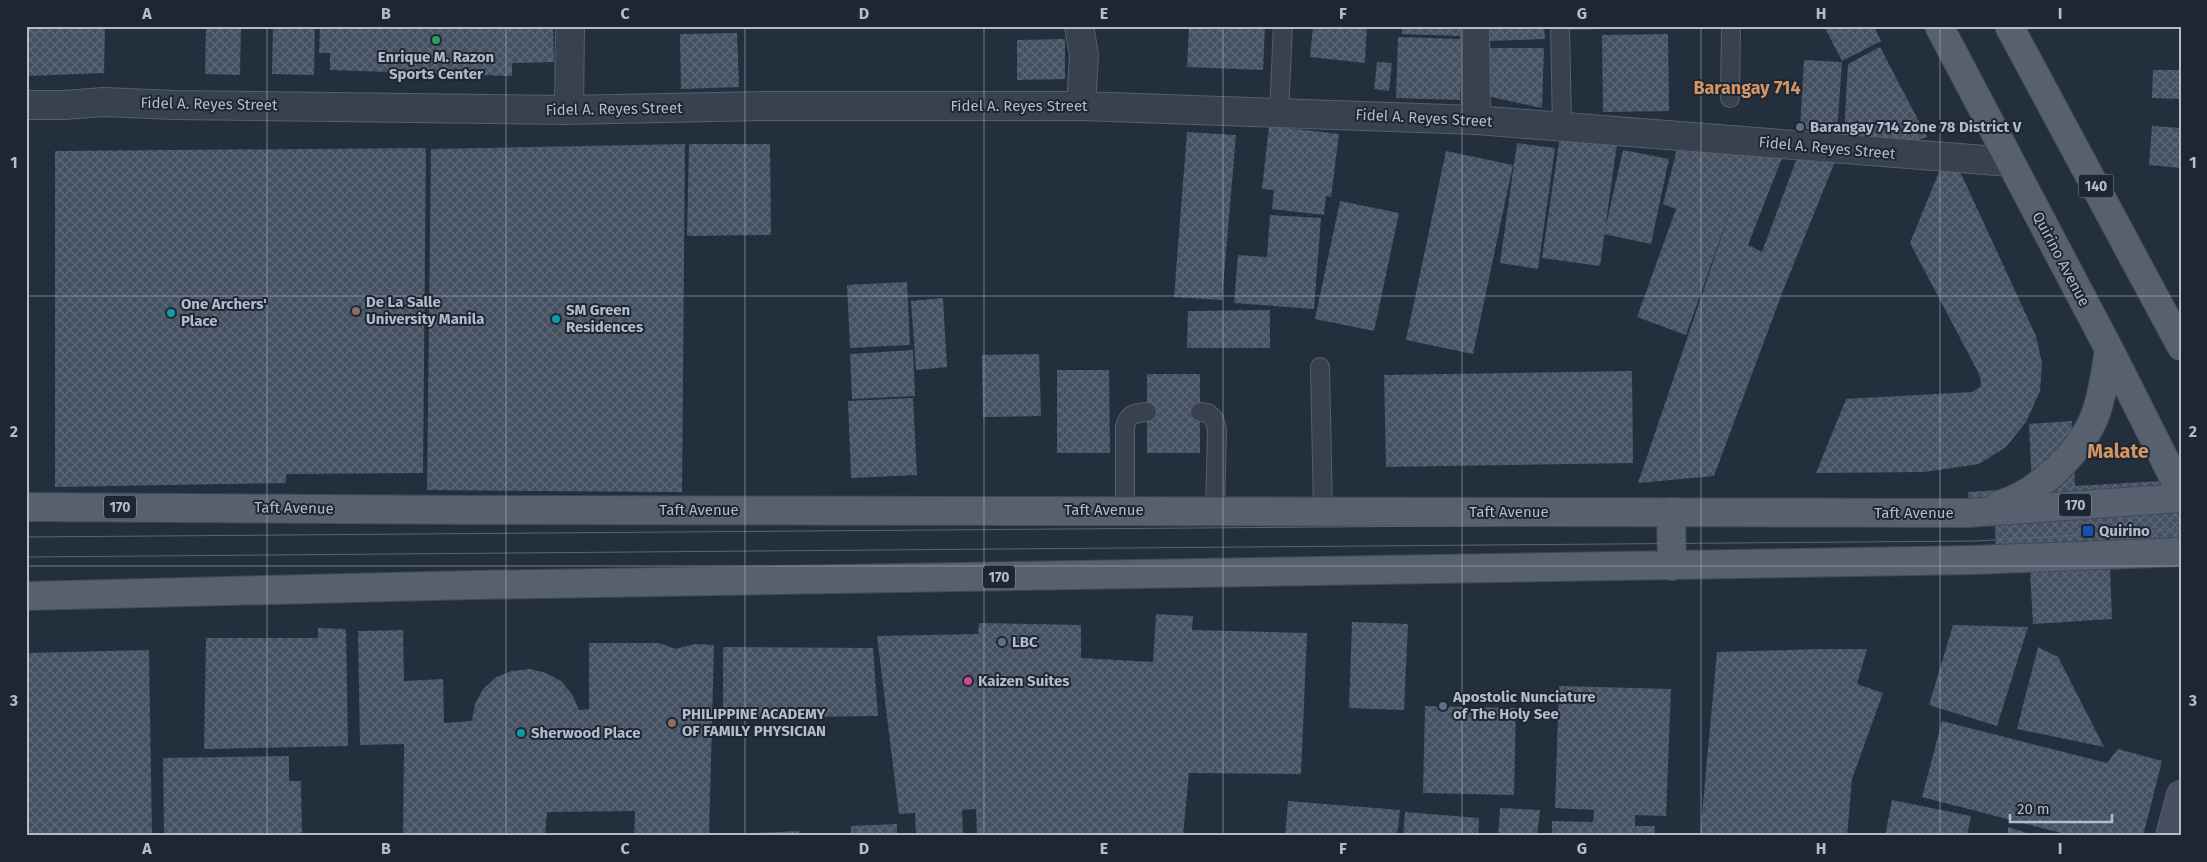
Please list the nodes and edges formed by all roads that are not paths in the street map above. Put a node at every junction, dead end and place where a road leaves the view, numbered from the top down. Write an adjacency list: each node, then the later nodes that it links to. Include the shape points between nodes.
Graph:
1 (570, 26): 12 (street)
2 (1079, 26): 11 (street, via 1084,55)
3 (1283, 26): 13 (lane)
4 (1476, 26): 14 (street)
5 (1560, 26): 15 (lane)
6 (1731, 26): 9 (lane)
7 (1939, 26): 16 (main road, Quirino Avenue)
8 (2010, 26): 17 (main road, 140)
9 (1730, 98)
10 (26, 105): 12 (street, Fidel A. Reyes Street, via 104,102)
11 (1081, 106): 12 (street, Fidel A. Reyes Street); 13 (street, Fidel A. Reyes Street)
12 (569, 109)
13 (1279, 113): 14 (street, Fidel A. Reyes Street)
14 (1476, 120): 15 (street, Fidel A. Reyes Street)
15 (1562, 127): 16 (street, Fidel A. Reyes Street)
16 (2010, 162): 18 (main road, Quirino Avenue)
17 (2181, 346)
18 (2109, 349): 22 (main road, Quirino Avenue); 29 (main road, via 2105,384 2095,415 2074,451 2045,481 2023,494 2008,502)
19 (1320, 367): 27 (lane)
20 (1147, 412): 25 (lane, via 1127,418)
21 (1200, 412): 26 (lane, via 1208,413 1214,419 1217,430)
22 (2181, 492)
23 (2181, 498): 29 (main road, Taft Avenue / 170)
24 (26, 507): 25 (main road, Taft Avenue / 170)
25 (1125, 510): 26 (main road, Taft Avenue / 170)
26 (1215, 510): 27 (main road, Taft Avenue / 170)
27 (1323, 511): 28 (main road, Taft Avenue / 170)
28 (1671, 512): 29 (main road, Taft Avenue / 170); 31 (main road)
29 (1968, 513)
30 (2181, 552): 31 (main road, 170)
31 (1672, 566): 32 (main road, 170, via 482,585)
32 (26, 596)
33 (2181, 795): 34 (street)
34 (2170, 836)

